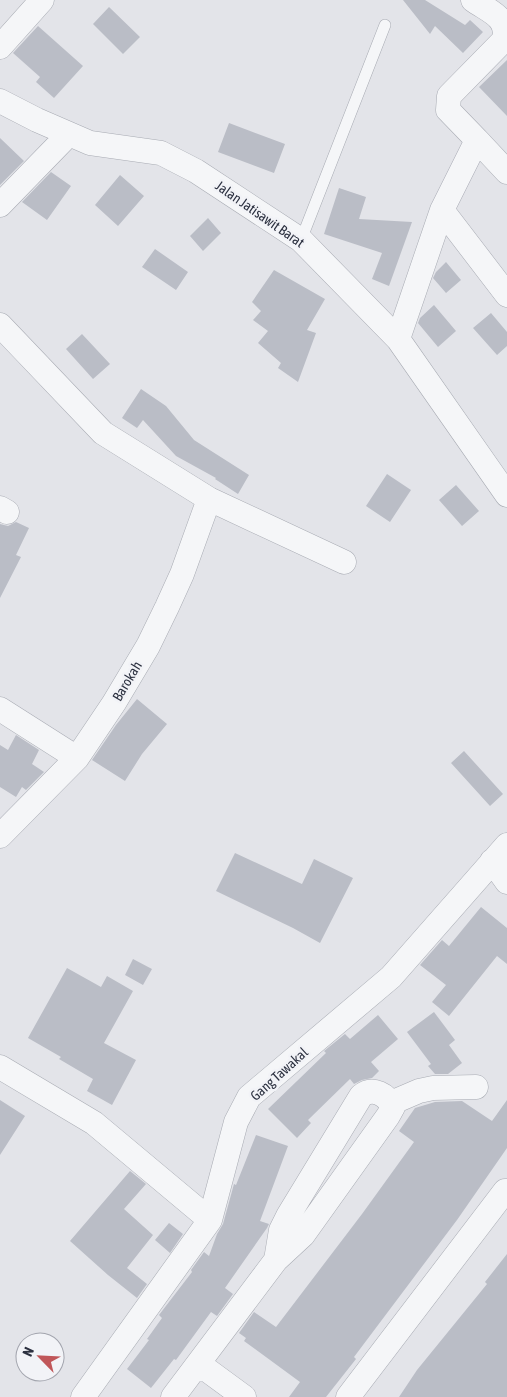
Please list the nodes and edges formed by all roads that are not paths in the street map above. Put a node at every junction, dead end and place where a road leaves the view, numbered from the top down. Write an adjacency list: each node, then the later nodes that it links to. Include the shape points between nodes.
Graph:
1 (42, 0): 4 (street)
2 (475, 0): 7 (street, via 503,20 506,30 505,39 449,96 448,110)
3 (385, 25): 11 (lane)
4 (0, 47)
5 (0, 101): 6 (street, Jalan Jatisawit Barat)
6 (69, 134): 9 (street); 11 (street, Jalan Jatisawit Barat, via 90,143 161,153 196,171)
7 (477, 140): 8 (street); 10 (street)
8 (507, 172)
9 (0, 205)
10 (442, 210): 12 (street); 14 (street)
11 (301, 240): 14 (street, Jalan Jatisawit Barat)
12 (507, 295)
13 (0, 325): 16 (street, via 103,433)
14 (398, 339): 15 (street, Jalan Jatisawit Barat)
15 (507, 495)
16 (209, 499): 17 (street); 19 (street, Barokah, via 182,574 148,646)
17 (344, 562)
18 (0, 709): 19 (street)
19 (77, 758): 20 (street, Barokah)
20 (0, 836)
21 (500, 853): 22 (street); 27 (street, Gang Tawakal, via 391,977 250,1098 236,1122)
22 (507, 882)
23 (0, 1067): 27 (street, via 94,1123)
24 (476, 1087): 25 (street, via 433,1088)
25 (391, 1104): 28 (street, via 392,1111 303,1235); 28 (street, via 383,1095 373,1091 361,1096 288,1216 281,1230)
26 (507, 1191): 33 (street)
27 (210, 1220): 30 (street, Gang Tawakal)
28 (276, 1260): 29 (street)
29 (199, 1364): 31 (street); 32 (street)
30 (83, 1397)
31 (173, 1397)
32 (244, 1397)
33 (348, 1397)

